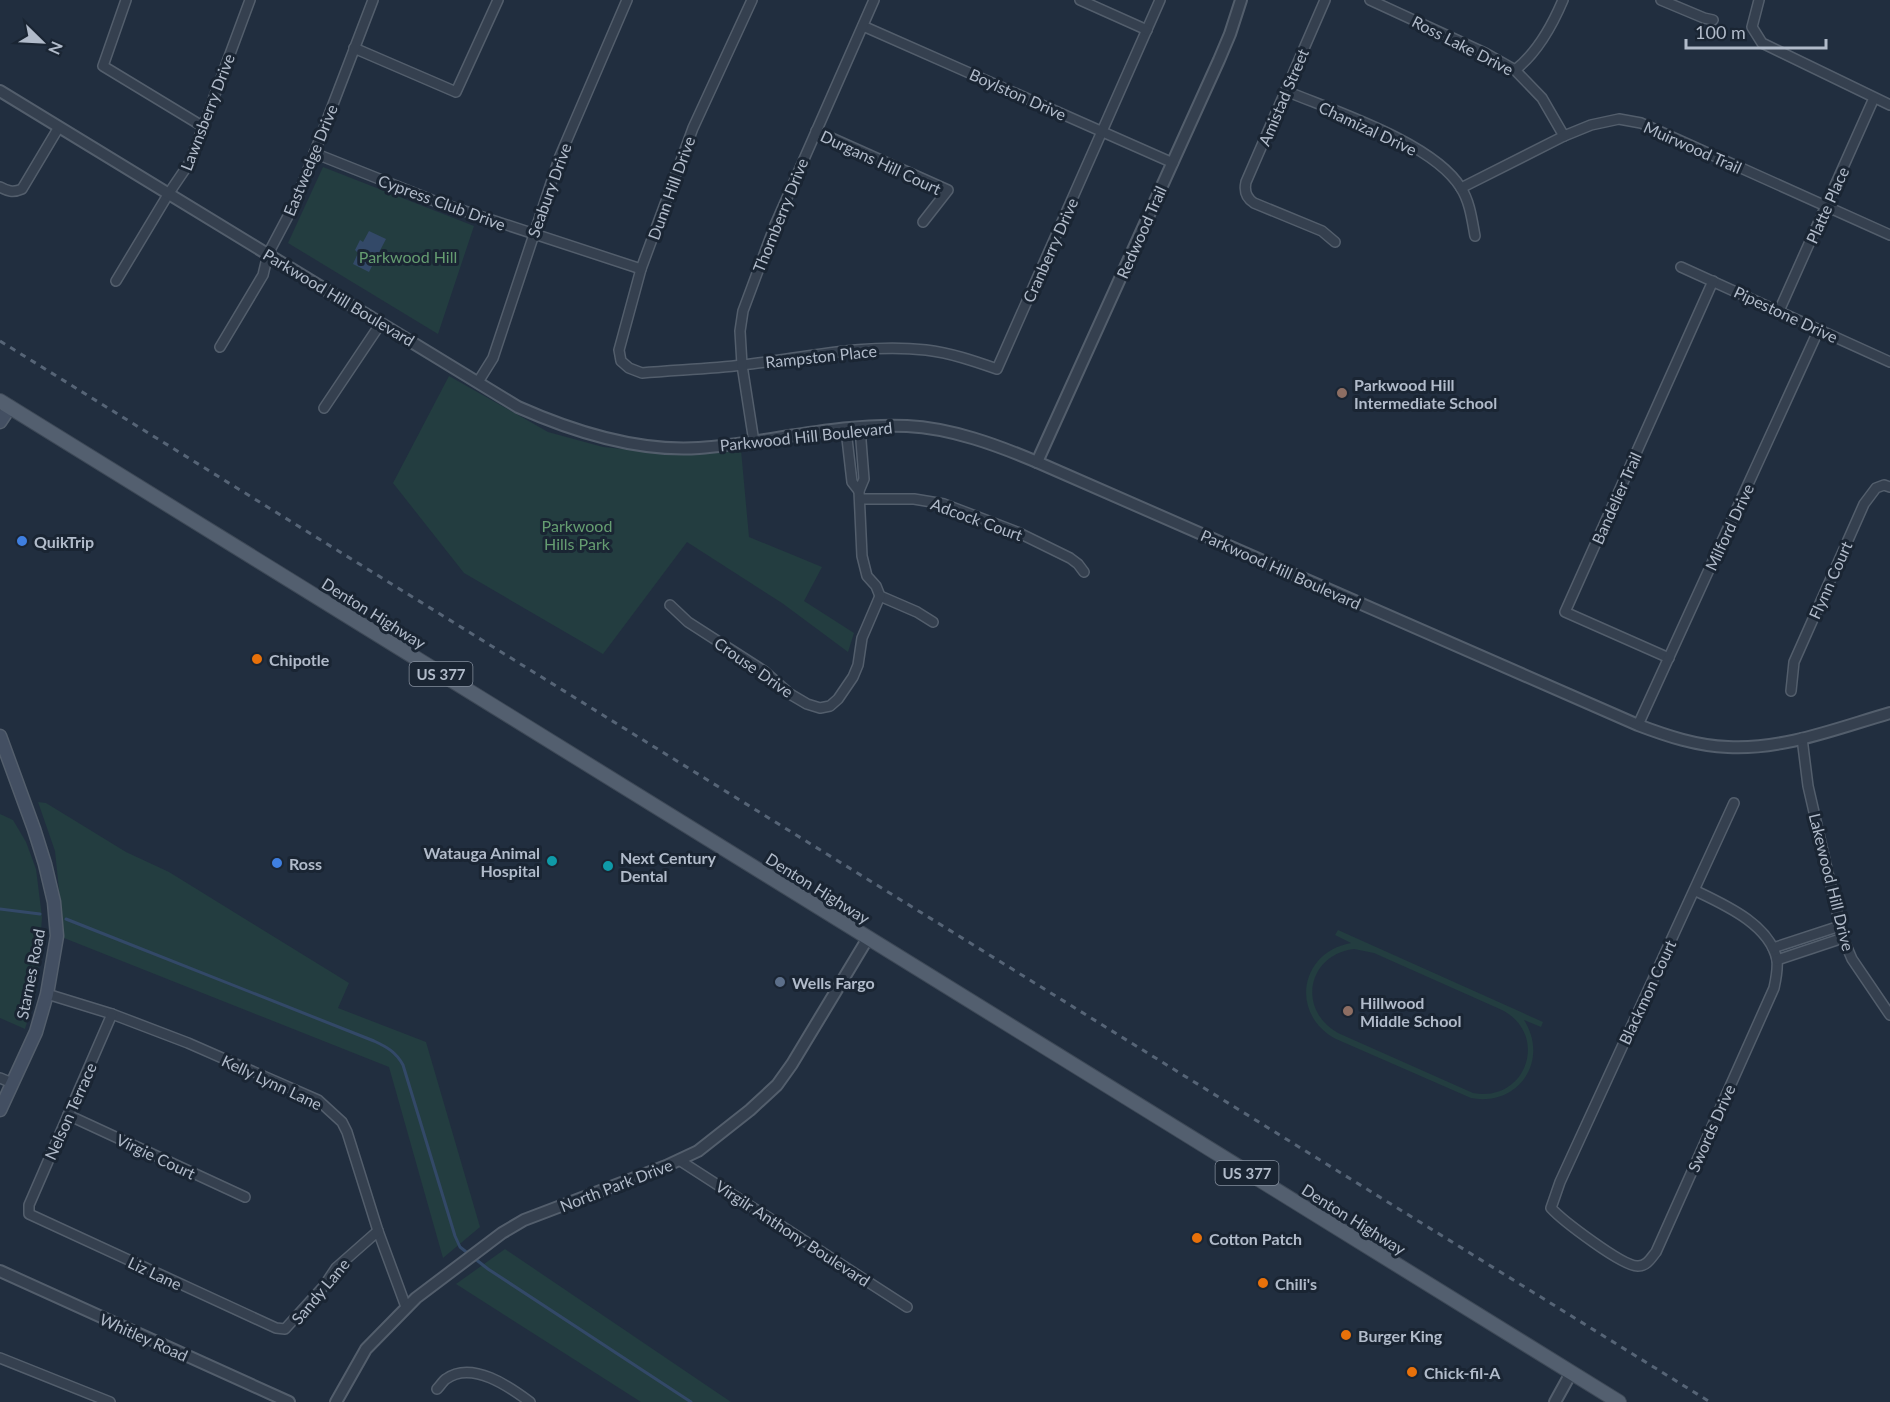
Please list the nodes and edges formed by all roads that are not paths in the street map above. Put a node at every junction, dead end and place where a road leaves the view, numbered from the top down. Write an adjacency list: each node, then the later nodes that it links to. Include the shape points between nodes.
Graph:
1 (126, 0): 25 (street, via 103,66)
2 (250, 0): 25 (street, Lawnsberry Drive)
3 (373, 0): 19 (street, Eastwedge Drive)
4 (498, 0): 19 (street, via 456,92)
5 (627, 0): 37 (street, Seabury Drive, via 564,147)
6 (752, 0): 43 (street, Dunn Hill Drive, via 693,128)
7 (874, 0): 17 (street, Thornberry Drive)
8 (1080, 0): 18 (street)
9 (1160, 0): 18 (street, Cranberry Drive)
10 (1241, 0): 31 (street, Redwood Trail)
11 (1325, 0): 22 (street, Amistad Street)
12 (1370, 0): 20 (street, Ross Lake Drive)
13 (1563, 0): 20 (street, via 1535,50)
14 (1661, 0): 16 (street)
15 (1759, 0): 23 (street, via 1752,27 1762,43)
16 (1713, 20)
17 (863, 26): 27 (street, Thornberry Drive); 28 (street, Boylston Drive)
18 (1147, 30): 28 (street, Cranberry Drive)
19 (354, 48): 30 (street, Eastwedge Drive)
20 (1515, 70): 29 (street, Ross Lake Drive, via 1542,98)
21 (0, 91): 26 (street, Parkwood Hill Boulevard)
22 (1286, 91): 33 (street, Chamizal Drive, via 1412,146 1450,173); 40 (street, Amistad Street, via 1246,182 1246,194 1254,203 1322,231)
23 (1874, 98): 24 (street); 35 (street, Platte Place)
24 (1890, 105)
25 (202, 126): 34 (street, Lawnsberry Drive, via 190,162)
26 (59, 127): 32 (street, via 22,189 16,192); 34 (street, Parkwood Hill Boulevard)
27 (816, 131): 36 (street, Durgans Hill Court, via 948,190); 51 (street, Thornberry Drive, via 743,311)
28 (1102, 131): 31 (street, Boylston Drive); 52 (street, Cranberry Drive)
29 (1564, 136): 33 (street, Muirwood Trail); 35 (street, Muirwood Trail, via 1619,119 1641,123)
30 (314, 153): 37 (street, Cypress Club Drive, via 437,202); 41 (street, Eastwedge Drive, via 296,201)
31 (1173, 163): 61 (street, Redwood Trail)
32 (0, 186)
33 (1461, 188): 39 (street, Chamizal Drive)
34 (169, 193): 41 (street, Parkwood Hill Boulevard); 44 (street, Lawnsberry Drive)
35 (1826, 207): 38 (street, Muirwood Trail); 46 (street, Platte Place)
36 (923, 222)
37 (533, 234): 43 (street, Cypress Club Drive); 54 (street, Seabury Drive, via 493,358)
38 (1890, 235)
39 (1475, 236)
40 (1335, 242)
41 (268, 254): 47 (street, Parkwood Hill Boulevard); 49 (street, Eastwedge Drive, via 263,275)
42 (1681, 267): 45 (street, Pipestone Drive)
43 (641, 269): 53 (street, Dunn Hill Drive, via 619,350 621,361)
44 (116, 281)
45 (1713, 281): 46 (street, Pipestone Drive); 68 (street, Bandelier Trail, via 1565,612)
46 (1779, 311): 48 (street, Pipestone Drive)
47 (381, 323): 54 (street, Parkwood Hill Boulevard); 56 (street)
48 (1819, 329): 50 (street, Pipestone Drive); 68 (street, Milford Drive)
49 (220, 346)
50 (1890, 362)
51 (742, 365): 52 (street, Rampston Place, via 851,349 892,349 926,350); 53 (street, Rampston Place); 60 (street, Thornberry Drive)
52 (997, 369)
53 (642, 372)
54 (478, 381): 60 (street, Parkwood Hill Boulevard, via 546,420 611,439 696,448)
55 (5, 404): 57 (main road); 77 (main road, Denton Highway / US 377)
56 (324, 408)
57 (0, 422)
58 (860, 428): 59 (street, Parkwood Hill Boulevard); 61 (street, Parkwood Hill Boulevard, via 907,426 947,432); 63 (street, via 864,479)
59 (846, 430): 60 (street, Parkwood Hill Boulevard); 63 (street, via 852,482)
60 (754, 442)
61 (1037, 462): 71 (street, Parkwood Hill Boulevard)
62 (1890, 487): 69 (street, Flynn Court, via 1876,488 1864,504 1794,662)
63 (860, 495): 64 (street, Adcock Court, via 944,504 1017,532 1070,558); 65 (street, via 862,556 867,576)
64 (1084, 572)
65 (880, 596): 66 (street, Crouse Drive, via 861,638 853,677 838,699 820,708 790,694); 67 (street)
66 (670, 605)
67 (933, 622)
68 (1669, 658): 71 (street, Milford Drive)
69 (1791, 691)
70 (1890, 713): 73 (street, Parkwood Hill Boulevard)
71 (1638, 725): 73 (street, Parkwood Hill Boulevard, via 1700,744 1729,747)
72 (0, 736): 81 (main road, Starnes Road, via 34,829 54,902 57,936)
73 (1802, 738): 76 (street, Lakewood Hill Drive, via 1808,786)
74 (1734, 803): 75 (street, Blackmon Court)
75 (1694, 890): 79 (street, Swords Drive, via 1730,907 1756,926); 89 (street, Blackmon Court)
76 (1840, 926): 78 (street, Lakewood Hill Drive); 79 (street)
77 (867, 938): 88 (street, North Park Drive, via 777,1085 715,1138); 98 (main road, Denton Highway / US 377)
78 (1843, 938): 80 (street); 83 (street, Lakewood Hill Drive, via 1852,959)
79 (1773, 948): 80 (street, Swords Drive)
80 (1777, 960): 89 (street, Swords Drive, via 1774,988 1656,1252 1648,1262 1638,1266 1624,1262 1560,1218 1551,1208)
81 (46, 994): 82 (street, Kelly Lynn Lane); 85 (main road, Starnes Road, via 36,1032)
82 (112, 1014): 87 (street, Nelson Terrace); 92 (street, Kelly Lynn Lane, via 318,1100 347,1132)
83 (1890, 1015)
84 (0, 1078): 85 (street)
85 (12, 1083): 86 (main road, Starnes Road)
86 (0, 1110)
87 (68, 1115): 90 (street, Virgie Court); 91 (street, Nelson Terrace)
88 (679, 1160): 94 (street, North Park Drive, via 524,1220); 95 (street, Virgilr Anthony Boulevard)
89 (1560, 1182)
90 (245, 1197)
91 (28, 1208): 96 (street, Liz Lane, via 35,1218 276,1328)
92 (378, 1230): 94 (street, Kelly Lynn Lane); 96 (street, Sandy Lane, via 336,1268)
93 (0, 1271): 101 (street, Whitley Road)
94 (406, 1307): 102 (street, North Park Drive, via 366,1349)
95 (907, 1307)
96 (288, 1328)
97 (0, 1358): 100 (street)
98 (1571, 1373): 104 (street); 105 (main road, Denton Highway / US 377)
99 (437, 1389): 103 (street, via 456,1374 476,1373)
100 (110, 1402)
101 (289, 1402)
102 (336, 1402)
103 (530, 1402)
104 (1555, 1402)
105 (1619, 1402)

